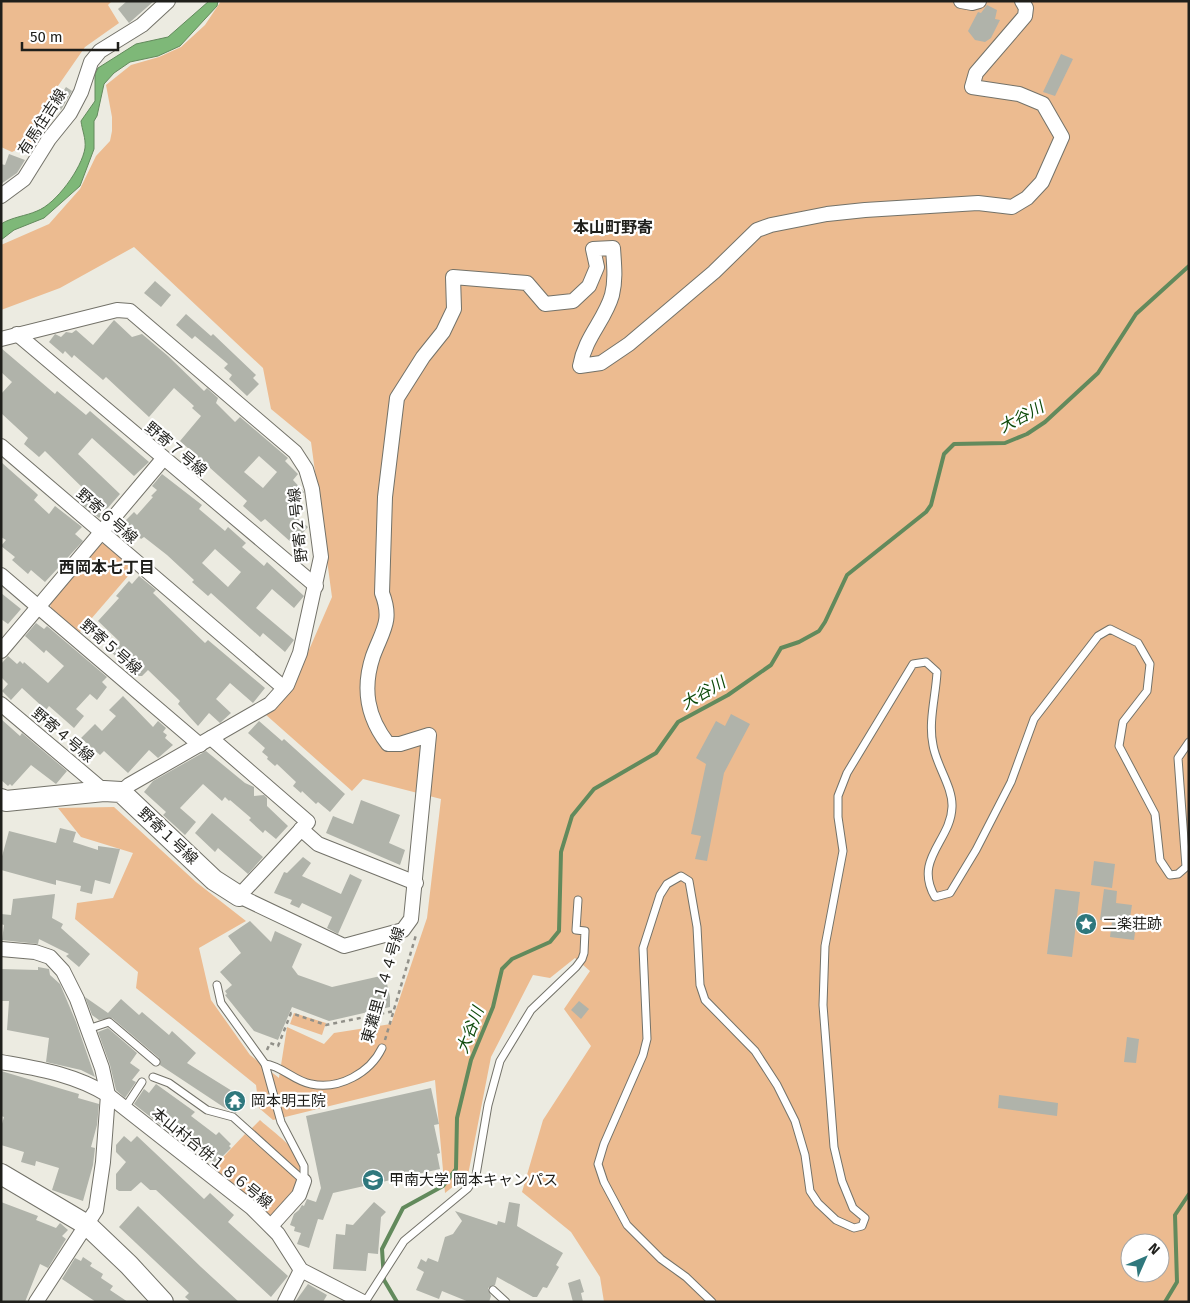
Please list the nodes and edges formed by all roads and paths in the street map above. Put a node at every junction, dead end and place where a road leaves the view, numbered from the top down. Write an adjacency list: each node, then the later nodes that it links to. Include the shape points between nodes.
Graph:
1 (168, 1): 5 (street, 有馬住吉線, via 142,25 100,51 91,62 70,113 24,179)
2 (961, 1): 3 (street)
3 (979, 1)
4 (1022, 1): 22 (street, 東灘里１４４号線, via 1026,8 1025,16 976,73 972,87 1020,94 1043,104 1062,137 1042,182 1027,198 1012,207 978,203 865,210 827,214 757,230 714,272 601,364 580,366 583,350 612,297 615,275 613,248 592,249 597,267 589,286 572,301 546,304 527,283 453,278 454,310 443,332 397,398 385,497 382,593 388,607 388,620 373,657 367,684 368,708 377,730 388,744 400,744 429,735 414,870)
5 (1, 196)
6 (17, 334): 7 (street, 野寄２号線); 9 (street, 野寄７号線); 12 (street, 野寄２号線, via 117,310 130,311 294,452 306,469 312,489 320,557)
7 (1, 339)
8 (1, 446): 10 (street, 野寄６号線)
9 (163, 459): 10 (street); 12 (street, 野寄７号線)
10 (101, 532): 13 (street); 15 (street, 野寄６号線)
11 (1, 575): 13 (street, 野寄５号線)
12 (316, 586): 15 (street, 野寄２号線, via 300,653)
13 (38, 606): 14 (street); 17 (street, 野寄５号線)
14 (1, 651)
15 (284, 688): 17 (street, 野寄２号線, via 270,704)
16 (1, 704): 19 (street, 野寄４号線)
17 (206, 741): 19 (street, 野寄２号線); 21 (street, 野寄５号線, via 308,822)
18 (1189, 742): 49 (lane, via 1178,758 1186,867 1178,874 1170,875 1160,860 1155,814 1120,746 1123,722 1147,691 1150,664 1138,643 1110,628 1098,636 1034,719 1011,782 976,850 950,893 935,897 928,884 929,870 950,821 953,805 932,745 937,672 926,662 913,664 847,773 838,796 843,851 825,946 824,1005 834,1148 853,1208 865,1218 862,1226 854,1228 836,1220 810,1191 805,1155 795,1121 777,1086 754,1051 705,1000 700,985 697,927 689,881 681,876 667,884 660,895 642,948 647,1039 598,1164 627,1225)
19 (112, 792): 20 (street); 23 (street, 野寄１号線, via 214,880)
20 (1, 799)
21 (301, 829): 22 (street, via 318,844); 23 (street)
22 (416, 883): 25 (street, 東灘里１４４号線)
23 (239, 896): 25 (street, via 344,946 403,930)
24 (578, 900): 47 (lane, via 576,930 585,931 584,953 576,967 531,1010 500,1061 488,1105 476,1175 457,1200 404,1241)
25 (411, 919): 28 (path, 東灘里１４４号線, via 417,922 417,931)
26 (1, 949): 29 (street, via 35,952 50,957 63,971)
27 (217, 985): 33 (lane, via 221,1004)
28 (394, 1011): 30 (path, 東灘里１４４号線); 33 (path, via 326,1025 290,1013 278,1046 270,1043)
29 (88, 1029): 32 (lane, via 109,1022); 36 (street)
30 (382, 1048): 33 (lane, 東灘里１４４号線, via 378,1057 352,1079 334,1085 310,1084)
31 (1, 1062): 36 (street, 本山村合併１８６号線, via 51,1070 87,1082)
32 (156, 1062)
33 (264, 1062): 39 (lane, via 281,1122 304,1166)
34 (154, 1077): 39 (lane, via 169,1083 207,1110 232,1117)
35 (142, 1082): 37 (lane)
36 (108, 1095): 37 (street, 本山村合併１８６号線); 40 (street, via 96,1210)
37 (125, 1108): 41 (street, 本山村合併１８６号線)
38 (1, 1174): 40 (street)
39 (304, 1181): 41 (street, via 299,1195)
40 (86, 1225): 44 (street); 45 (street, via 129,1265)
41 (271, 1226): 42 (street, 本山村合併１８６号線)
42 (301, 1270): 46 (street); 47 (street, 本山村合併１８６号線)
43 (493, 1290): 48 (lane)
44 (36, 1302)
45 (162, 1302)
46 (284, 1302)
47 (364, 1302)
48 (506, 1302)
49 (712, 1302)

